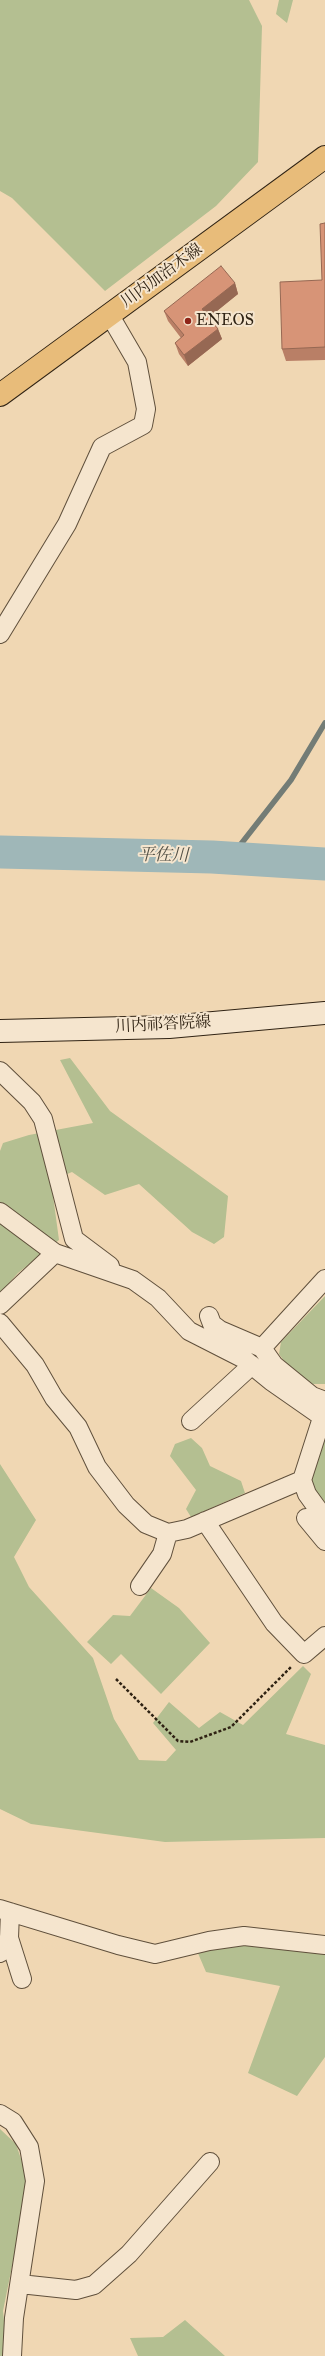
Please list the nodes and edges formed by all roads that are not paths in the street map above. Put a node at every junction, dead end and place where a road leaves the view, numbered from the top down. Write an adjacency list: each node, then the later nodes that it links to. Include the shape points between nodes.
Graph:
1 (325, 157): 2 (main road, 川内加治木線)
2 (109, 314): 3 (main road, 川内加治木線); 4 (street, via 136,362 146,409 143,424 102,446 68,524)
3 (0, 395)
4 (0, 634)
5 (325, 1013): 6 (main road, 川内祁答院線, via 169,1027)
6 (0, 1031)
7 (0, 1071): 11 (street, via 32,1102 43,1119 74,1238 95,1256)
8 (0, 1212): 9 (street)
9 (55, 1253): 11 (street); 12 (street)
10 (325, 1278): 15 (street)
11 (133, 1280): 16 (street, via 158,1298 189,1331)
12 (0, 1305)
13 (209, 1316): 15 (street, via 212,1324 220,1330)
14 (0, 1323): 23 (street, via 35,1365 54,1398 78,1427 97,1467 126,1505 146,1524)
15 (262, 1348): 17 (street, via 274,1365 312,1396)
16 (252, 1365): 17 (street, via 271,1381); 18 (street)
17 (325, 1412): 19 (street)
18 (191, 1421)
19 (302, 1480): 21 (street, via 307,1494); 22 (street)
20 (306, 1518): 24 (street)
21 (325, 1519)
22 (205, 1521): 23 (street, via 187,1529); 26 (street, via 274,1623 304,1654)
23 (168, 1533): 25 (street, via 162,1554)
24 (325, 1541)
25 (140, 1586)
26 (325, 1636)
27 (5, 1911): 28 (street, via 155,1954 209,1941 244,1936); 29 (street)
28 (325, 1945)
29 (5, 1946): 30 (street)
30 (22, 1979)
31 (0, 2114): 33 (street, via 13,2122 29,2148 35,2182)
32 (210, 2162): 33 (street, via 129,2254 94,2285 76,2290)
33 (20, 2284): 34 (street, via 14,2318)
34 (12, 2356)

